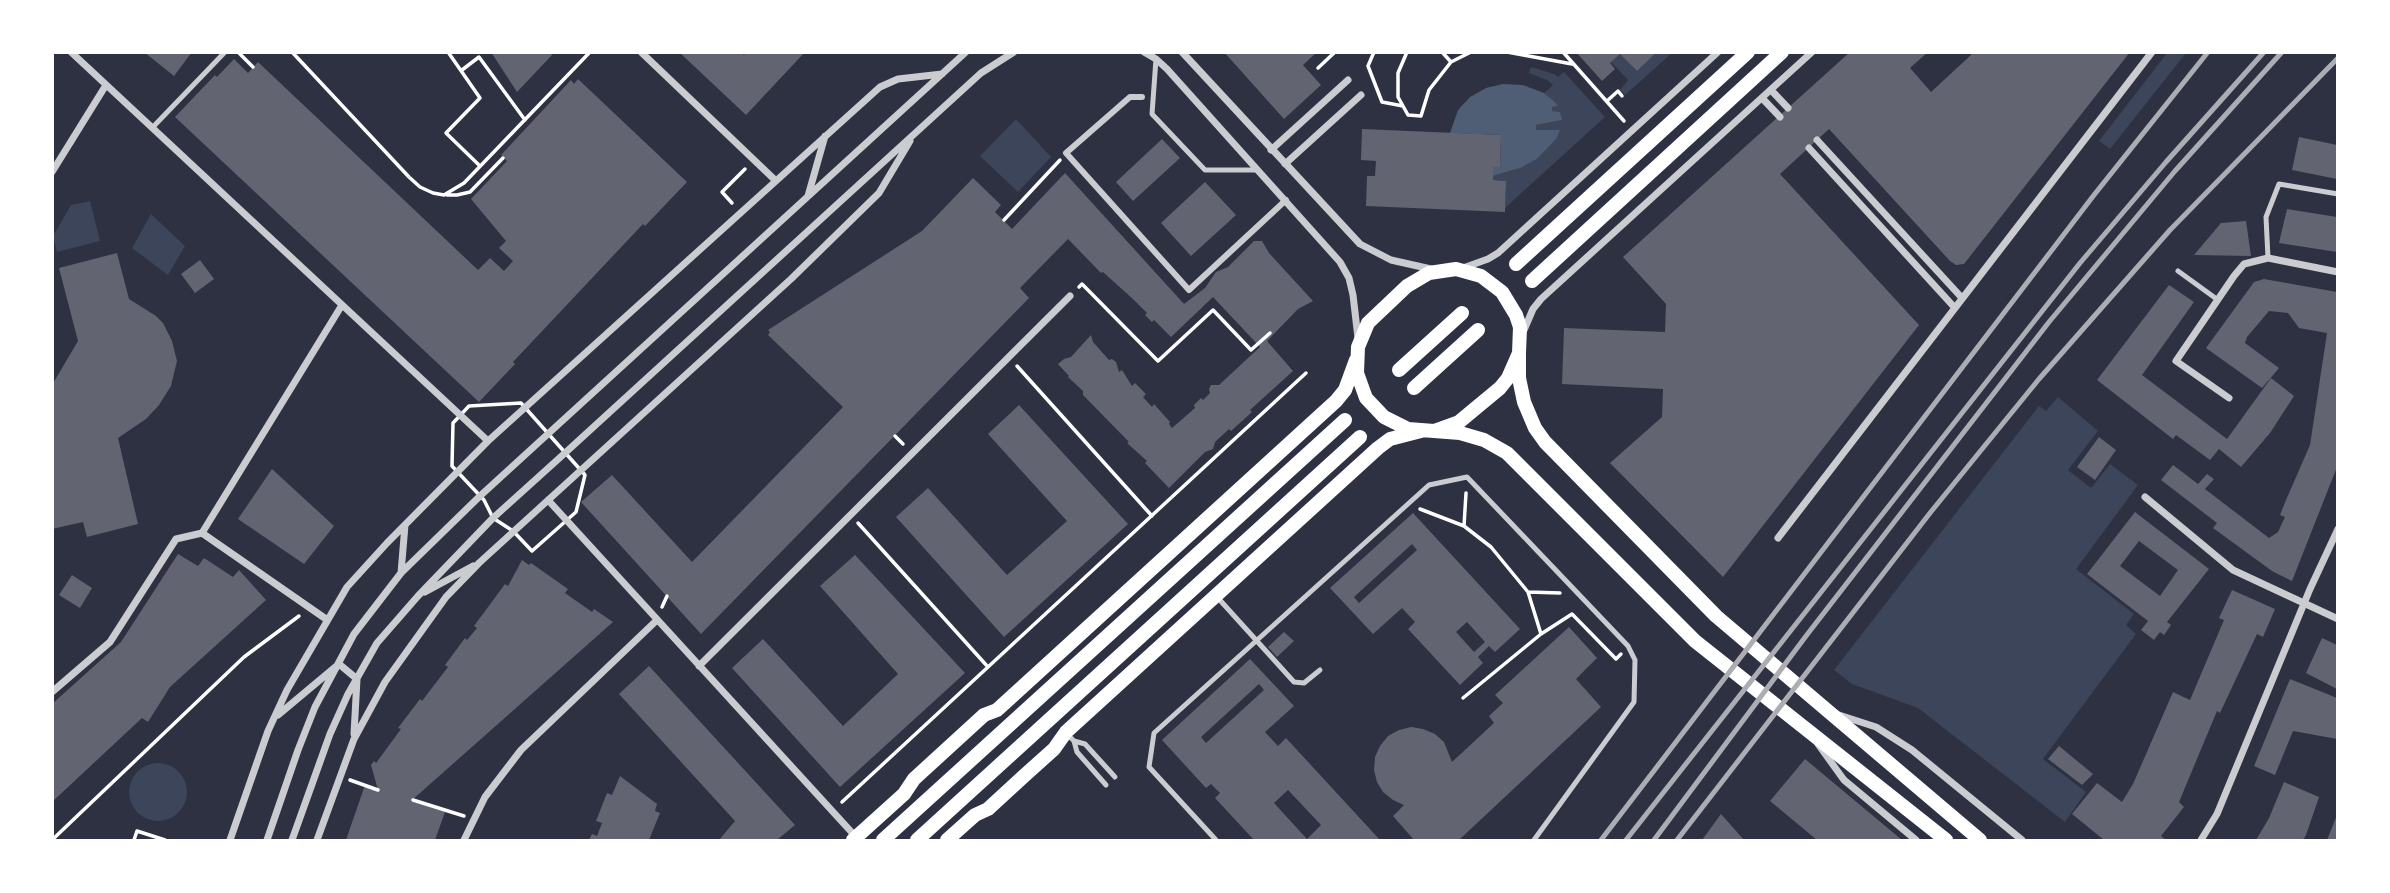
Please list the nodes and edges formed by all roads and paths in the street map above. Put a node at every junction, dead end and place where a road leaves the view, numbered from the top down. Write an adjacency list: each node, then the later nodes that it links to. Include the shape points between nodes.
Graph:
1 (71, 52): 34 (street)
2 (225, 52): 45 (lane)
3 (292, 52): 60 (path, via 409,177 420,187)
4 (448, 52): 55 (path, via 480,98 446,133)
5 (590, 52): 44 (path)
6 (641, 52): 58 (street)
7 (966, 52): 32 (street)
8 (1014, 52): 48 (street, via 981,73)
9 (1144, 52): 25 (street)
10 (1182, 52): 51 (street)
11 (1335, 52): 30 (path)
12 (1374, 52): 41 (path, via 1368,66 1382,102)
13 (1407, 52): 41 (path, via 1398,73 1398,97)
14 (1442, 52): 26 (path)
15 (1471, 52): 26 (path)
16 (1507, 52): 27 (path)
17 (1563, 52): 27 (path)
18 (1704, 52): 29 (street)
19 (1718, 52): 29 (street)
20 (1748, 52): 65 (main road)
21 (1782, 52): 69 (main road)
22 (1812, 52): 35 (street)
23 (2152, 52): 71 (street)
24 (239, 54): 28 (path)
25 (1156, 59): 56 (street); 56 (lane, via 1152,114 1205,170)
26 (1451, 62): 41 (path, via 1429,90 1421,116 1408,116)
27 (1574, 65): 40 (path)
28 (253, 67)
29 (1702, 67): 46 (street)
30 (1318, 68)
31 (462, 70): 44 (path, via 479,57)
32 (942, 74): 47 (street, via 888,82); 61 (street)
33 (1348, 80): 51 (street)
34 (106, 85): 45 (street); 57 (street)
35 (1771, 90): 39 (street); 42 (street)
36 (1361, 95): 54 (street)
37 (1622, 96): 40 (path, via 1618,91)
38 (1142, 97): 52 (street, via 1130,97)
39 (1762, 98): 43 (street); 78 (street, via 1541,299)
40 (1606, 101): 46 (path)
41 (1403, 106)
42 (1788, 108)
43 (1780, 117)
44 (525, 120): 55 (path)
45 (152, 128): 73 (street)
46 (1633, 131): 66 (street, via 1499,253 1472,266)
47 (825, 136): 58 (street); 61 (street)
48 (913, 137): 91 (street, via 879,193); 104 (street, via 504,509)
49 (1817, 140): 71 (street)
50 (1809, 148): 74 (street)
51 (1271, 150): 54 (street)
52 (1066, 153): 62 (street, via 1189,290); 63 (path)
53 (503, 158): 60 (path, via 470,191)
54 (1284, 164): 66 (street, via 1360,244 1391,260)
55 (480, 166): 60 (path)
56 (1258, 170): 62 (street)
57 (52, 172)
58 (775, 180): 88 (street)
59 (2337, 194): 64 (lane, via 2279,184 2266,216)
60 (444, 195)
61 (807, 197): 101 (street)
62 (1286, 200): 79 (street, via 1329,247 1349,278)
63 (1004, 220)
64 (2268, 258): 68 (street); 72 (street, via 2244,264)
65 (1516, 264)
66 (1449, 270): 78 (main road, via 1481,276 1502,292 1516,314); 79 (main road, via 1418,278 1397,295 1368,323)
67 (2178, 271): 72 (lane)
68 (2337, 272)
69 (1532, 281)
70 (1070, 296): 77 (path, via 1082,284 1158,361 1213,310 1251,350); 80 (street)
71 (1962, 298): 74 (street)
72 (2218, 300): 84 (street, via 2176,361)
73 (342, 305): 88 (street); 98 (street)
74 (1955, 308): 99 (street)
75 (1462, 313): 81 (main road)
76 (1478, 330): 83 (main road)
77 (1270, 333)
78 (1520, 347): 86 (main road, via 1508,378 1470,415 1447,428); 121 (main road, via 1524,402 1545,443 1716,616)
79 (1357, 353): 86 (main road, via 1361,386 1374,408 1396,424); 132 (main road, via 1352,375 1336,401 997,710 984,715 914,779)
80 (1009, 357): 93 (street); 94 (path)
81 (1399, 370)
82 (1306, 373): 94 (path)
83 (1414, 388)
84 (2229, 398)
85 (1345, 420): 131 (main road)
86 (1428, 431): 105 (main road, via 1390,439 1378,448); 123 (main road, via 1460,433 1507,453 1695,641)
87 (1360, 437): 124 (main road)
88 (488, 441): 95 (street)
89 (1466, 477): 92 (lane, via 1429,485); 96 (path); 103 (lane)
90 (2145, 497): 106 (street, via 2233,570)
91 (548, 500): 100 (street); 110 (street)
92 (1405, 506): 96 (path); 112 (lane)
93 (850, 514): 115 (street); 116 (path)
94 (1152, 516): 116 (path)
95 (405, 524): 101 (street); 108 (street, via 347,587)
96 (1464, 526): 102 (path, via 1491,547)
97 (2337, 529): 106 (street)
98 (202, 533): 107 (street); 119 (street, via 176,539 110,642)
99 (1778, 538)
100 (479, 563): 104 (street); 126 (street, via 412,643)
101 (401, 573): 114 (street, via 354,634)
102 (1528, 592): 103 (path); 111 (path)
103 (1578, 593): 113 (lane)
104 (418, 596): 118 (street, via 377,643)
105 (1216, 596): 112 (lane); 125 (main road)
106 (2303, 604): 109 (street); 154 (street)
107 (310, 608): 108 (street); 137 (path, via 244,657)
108 (326, 619): 122 (street)
109 (2337, 619)
110 (657, 620): 115 (street); 135 (street, via 521,750)
111 (1541, 634): 113 (path, via 1572,614 1616,659); 120 (path)
112 (1256, 640): 117 (lane, via 1294,682 1304,683); 148 (lane, via 1154,733 1149,767)
113 (1628, 646): 149 (lane, via 1635,660 1634,702)
114 (339, 664): 118 (street); 122 (street); 141 (street, via 298,750)
115 (699, 666): 134 (street)
116 (988, 667): 134 (path)
117 (1320, 670)
118 (357, 679): 126 (street); 142 (street, via 330,734)
119 (52, 692)
120 (1462, 698)
121 (1828, 711): 152 (main road); 153 (street, via 1876,727 1912,750)
122 (276, 717): 140 (street)
123 (1807, 729): 150 (street, via 1844,780); 151 (main road)
124 (1032, 736): 125 (main road); 146 (main road)
125 (1070, 736): 128 (lane, via 1085,744); 129 (lane, via 1077,752); 147 (main road)
126 (354, 738): 127 (street)
127 (340, 776): 130 (path); 143 (street)
128 (1115, 777)
129 (1106, 785)
130 (378, 790)
131 (936, 793): 132 (main road); 145 (main road)
132 (904, 794): 136 (main road)
133 (413, 800): 135 (path)
134 (832, 811): 136 (street)
135 (473, 818): 144 (street)
136 (855, 839)
137 (52, 840)
138 (134, 841): 139 (path, via 137,831)
139 (165, 841)
140 (230, 841)
141 (267, 841)
142 (292, 841)
143 (317, 841)
144 (464, 841)
145 (883, 841)
146 (917, 841)
147 (947, 841)
148 (1216, 841)
149 (1534, 841)
150 (1916, 841)
151 (1946, 841)
152 (1980, 841)
153 (2022, 841)
154 (2202, 841)

